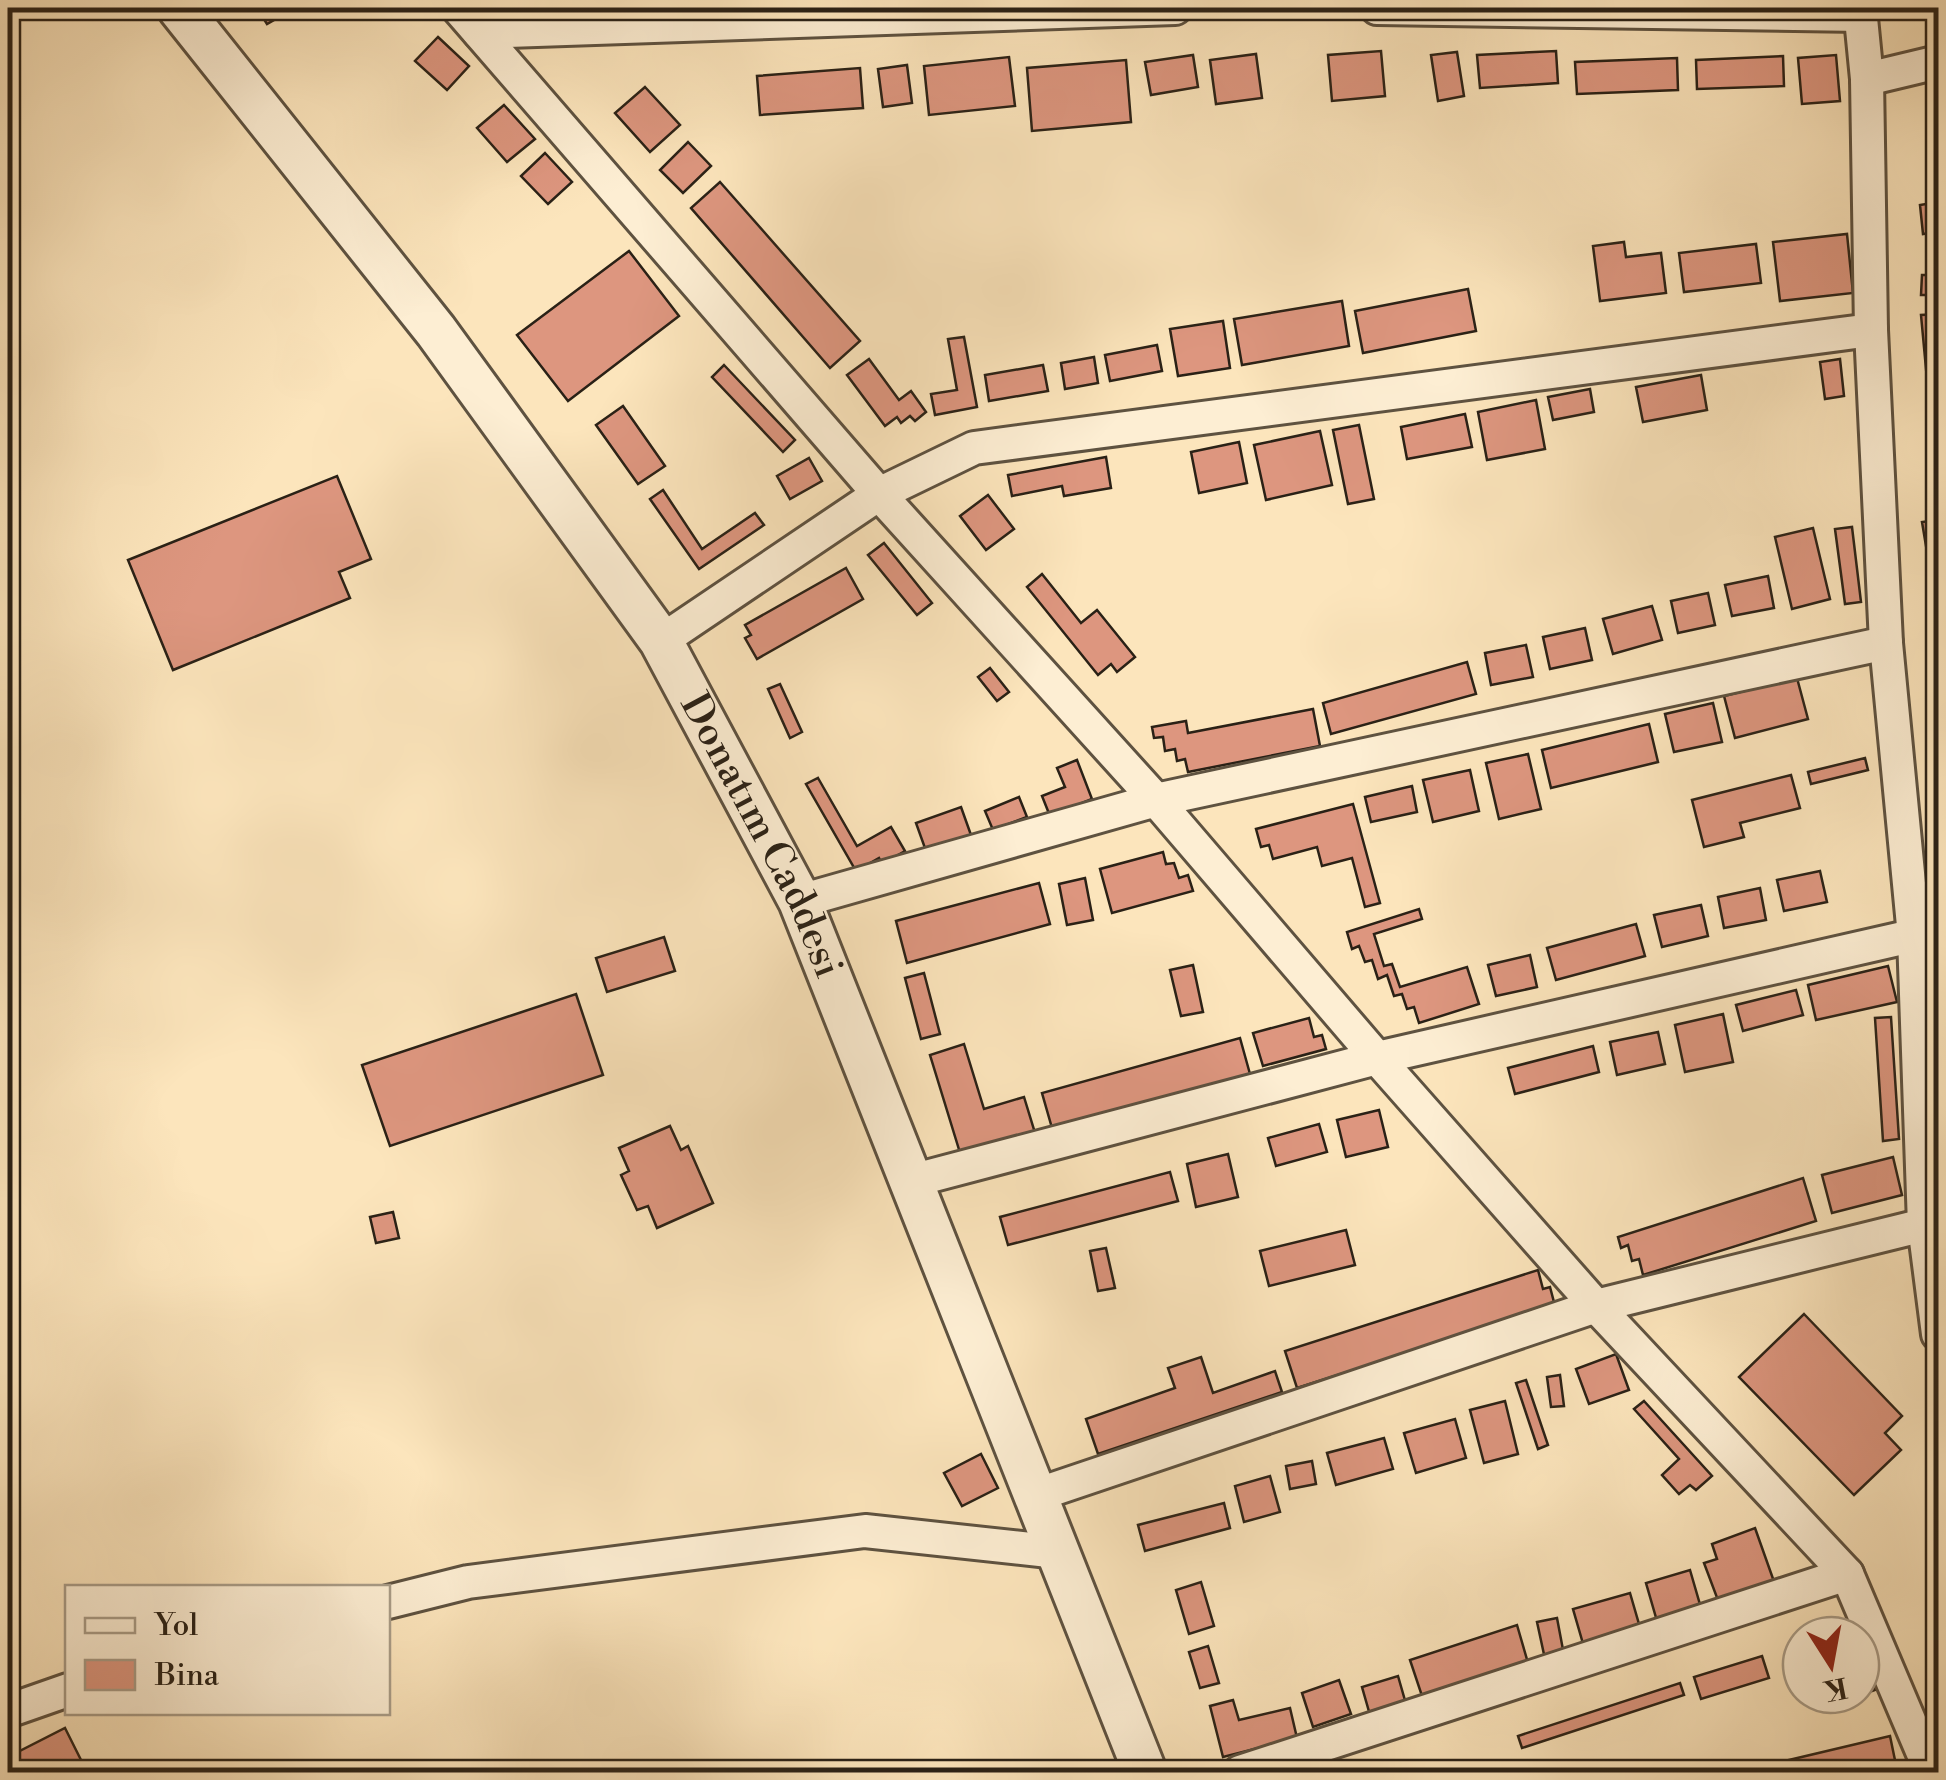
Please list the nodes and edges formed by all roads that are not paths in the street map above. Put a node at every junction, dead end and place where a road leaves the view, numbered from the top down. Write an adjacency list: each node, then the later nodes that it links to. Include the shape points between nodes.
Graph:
1 (179, 8): 10 (street, Donatım Caddesi, via 436,330)
2 (1174, 8): 5 (street)
3 (1378, 8): 4 (street)
4 (1860, 11): 7 (street)
5 (468, 20): 9 (street)
6 (1938, 62): 7 (street)
7 (1867, 79): 8 (street)
8 (1871, 330): 9 (street, via 974,448); 11 (street)
9 (879, 494): 10 (street); 12 (street)
10 (661, 641): 13 (street, Donatım Caddesi)
11 (1886, 643): 12 (street); 14 (street)
12 (1156, 800): 13 (street); 15 (street)
13 (800, 901): 16 (street, Donatım Caddesi)
14 (1926, 933): 15 (street); 17 (street)
15 (1377, 1058): 16 (street); 18 (street)
16 (912, 1182): 20 (street, Donatım Caddesi)
17 (1924, 1225): 18 (street); 19 (street)
18 (1596, 1306): 20 (street); 22 (street)
19 (1938, 1334)
20 (1036, 1496): 21 (street, Donatım Caddesi)
21 (1058, 1552): 23 (street, via 865,1530 468,1582); 27 (street, Donatım Caddesi)
22 (1846, 1574): 26 (street); 28 (street)
23 (390, 1602)
24 (65, 1691): 25 (street)
25 (8, 1711)
26 (1928, 1770)
27 (1145, 1772)
28 (1240, 1772)

